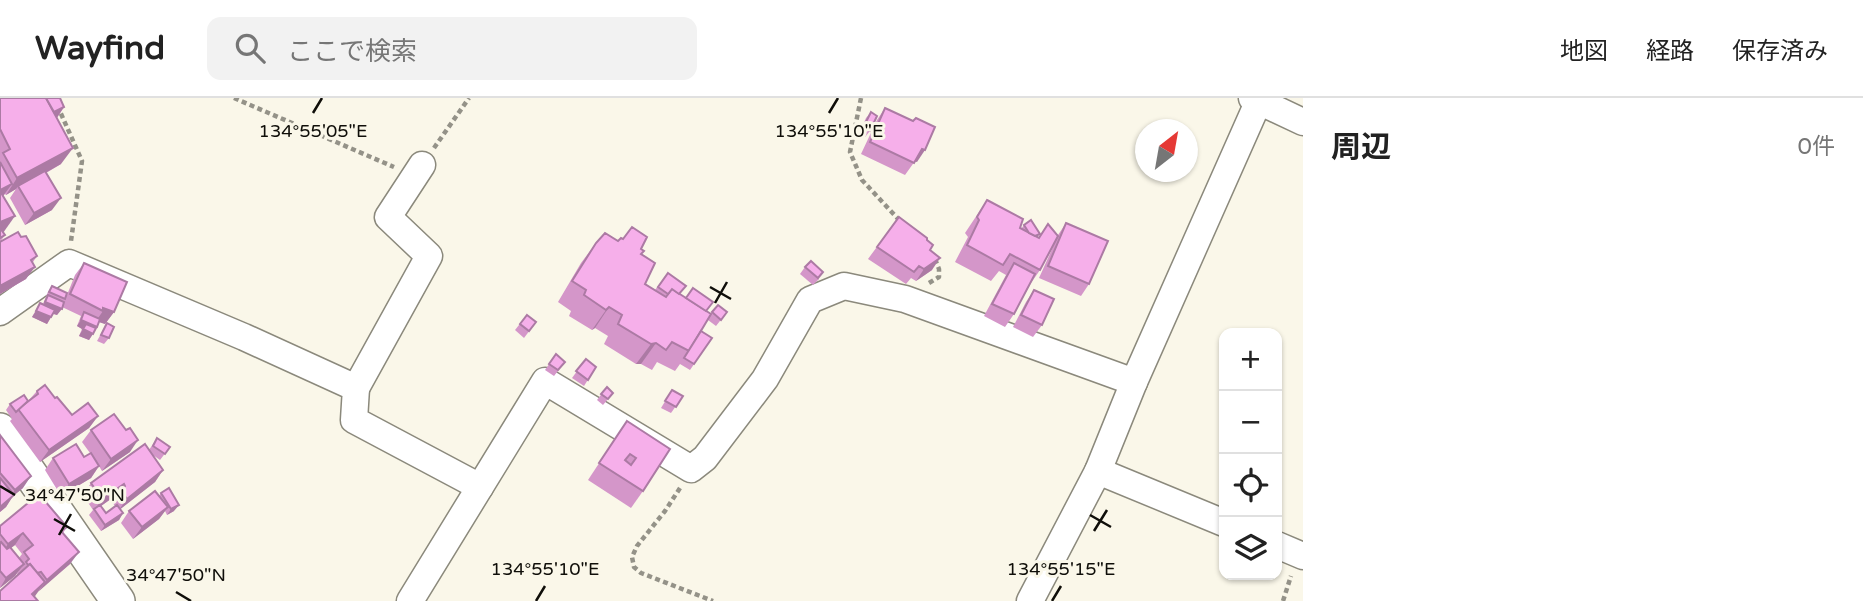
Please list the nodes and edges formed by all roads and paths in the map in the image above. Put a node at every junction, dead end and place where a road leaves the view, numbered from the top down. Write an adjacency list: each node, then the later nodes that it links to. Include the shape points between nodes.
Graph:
1 (54, 98): 10 (path, via 82,161)
2 (234, 98): 7 (path, via 389,165 407,171)
3 (469, 98): 7 (path)
4 (861, 98): 8 (path, via 850,152 862,180)
5 (1257, 99): 6 (street); 13 (street)
6 (1303, 122)
7 (422, 164): 14 (street, via 388,217 429,256)
8 (905, 226)
9 (933, 257): 11 (path, via 939,277)
10 (69, 263): 12 (street); 14 (street)
11 (905, 299): 13 (street); 16 (street, via 844,286 810,300 765,379 705,458)
12 (0, 312)
13 (1134, 382): 17 (street)
14 (356, 388): 18 (street, via 354,420)
15 (0, 430): 22 (main road)
16 (691, 469): 18 (street, via 545,381); 24 (path, via 632,557 641,573)
17 (1098, 471): 19 (street); 25 (street)
18 (480, 487): 23 (street)
19 (1219, 521)
20 (1282, 547): 21 (street)
21 (1303, 556)
22 (118, 601)
23 (410, 601)
24 (713, 601)
25 (1030, 601)

